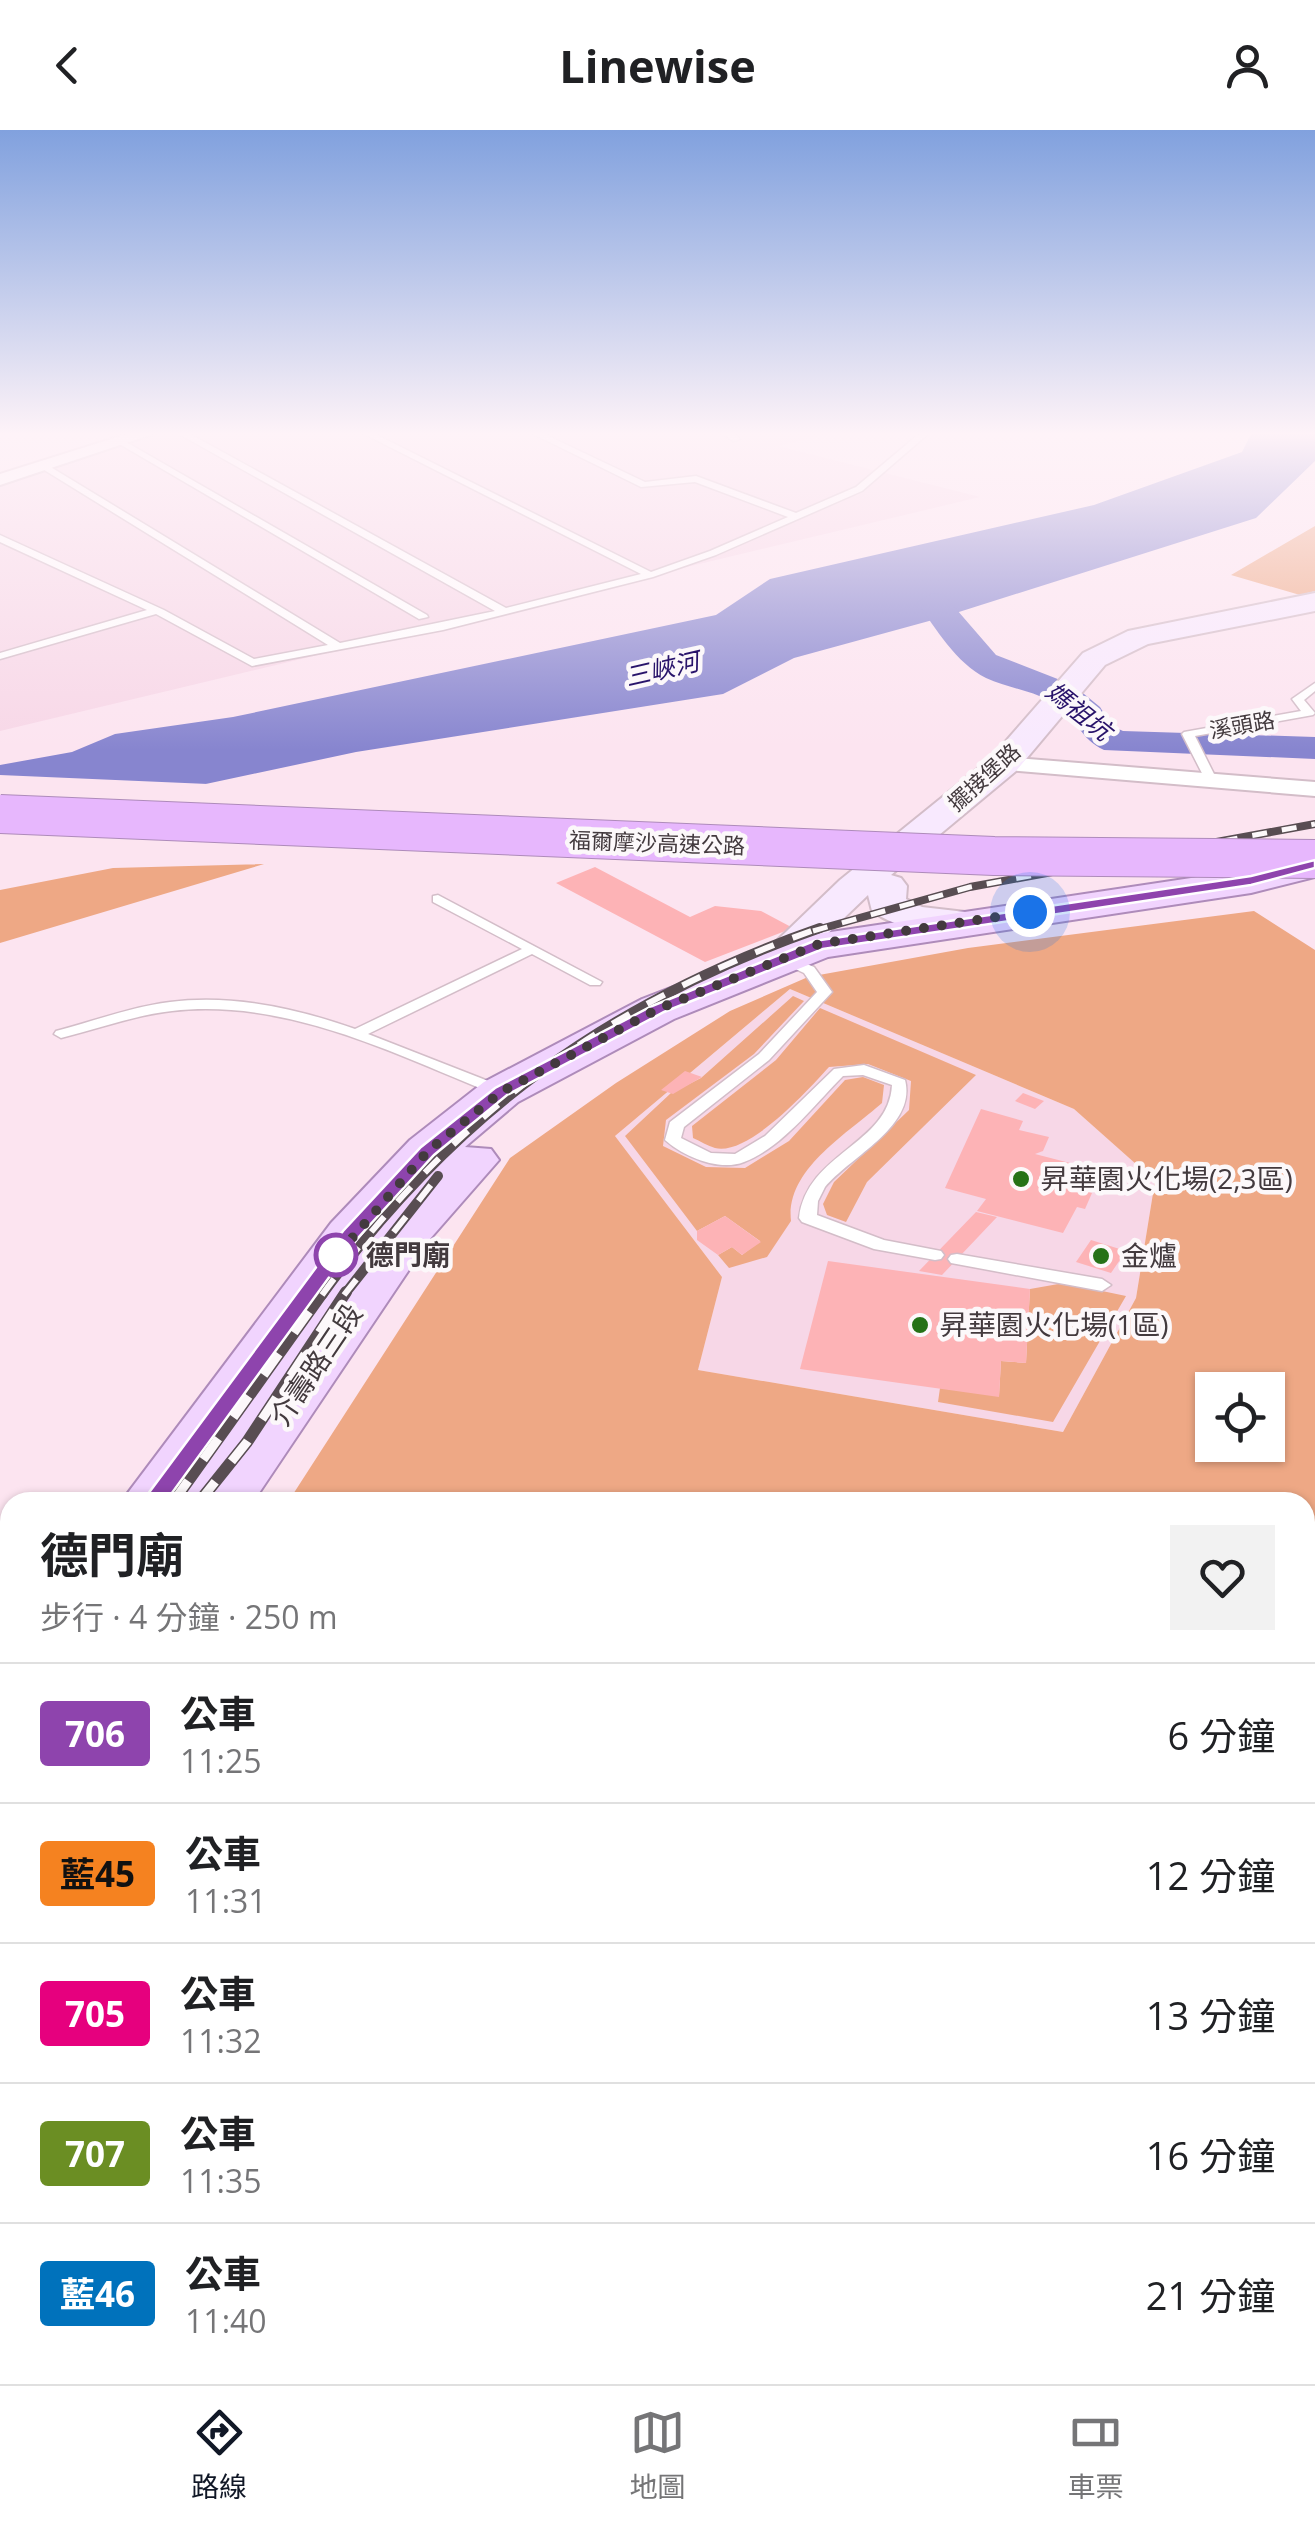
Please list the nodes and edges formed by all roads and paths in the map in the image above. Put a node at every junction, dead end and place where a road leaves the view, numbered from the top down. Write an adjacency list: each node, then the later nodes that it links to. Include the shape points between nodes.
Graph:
1 (2, 539): 9 (lane)
2 (163, 539): 13 (lane)
3 (288, 539): 12 (lane)
4 (373, 539): 10 (lane)
5 (578, 539): 7 (lane)
6 (738, 539): 7 (lane)
7 (650, 575): 10 (lane)
8 (1315, 602): 15 (street, 擺接堡路, via 1139,637 1112,647)
9 (152, 612): 13 (lane, via 198,628 252,663); 14 (lane)
10 (505, 612): 13 (lane)
11 (1315, 613): 15 (street, 擺接堡路, via 1151,645)
12 (423, 618)
13 (340, 648)
14 (0, 656)
15 (1093, 671): 17 (street, 擺接堡路)
16 (1315, 686): 18 (lane, 溪頭路, via 1298,699 1309,714 1188,734)
17 (1023, 754): 18 (street); 22 (street, 擺接堡路); 28 (street, 擺接堡路, via 853,888)
18 (1211, 780): 20 (street)
19 (0, 788): 22 (highway, 福爾摩沙高速公路)
20 (1315, 789)
21 (0, 814): 23 (highway, 福爾摩沙高速公路, bridge, via 936,854)
22 (955, 826): 23 (highway, 福爾摩沙高速公路); 24 (street, 擺接堡路)
23 (1315, 862): 26 (main road, via 1251,881); 28 (main road, via 964,936)
24 (888, 886): 26 (street, via 886,903 900,914); 28 (street, 擺接堡路)
25 (438, 899): 27 (lane)
26 (960, 920): 28 (main road)
27 (530, 950): 29 (lane); 31 (lane)
28 (803, 957): 32 (main road, 介壽路三段, via 658,1009); 33 (lane, via 825,992 764,1057 676,1124 673,1140 708,1158 738,1159 771,1138 839,1072 864,1070 900,1083 897,1108 821,1180 806,1203 808,1218 880,1245); 37 (main road, 介壽路三段, via 534,1103 409,1229)
29 (595, 982)
30 (61, 1034): 31 (lane, via 175,1006 250,1009)
31 (354, 1035): 32 (lane)
32 (501, 1092): 36 (main road, 介壽路三段, via 428,1151 350,1235)
33 (935, 1255)
34 (958, 1259): 35 (lane)
35 (1102, 1284)
36 (160, 1492)
37 (227, 1492)

